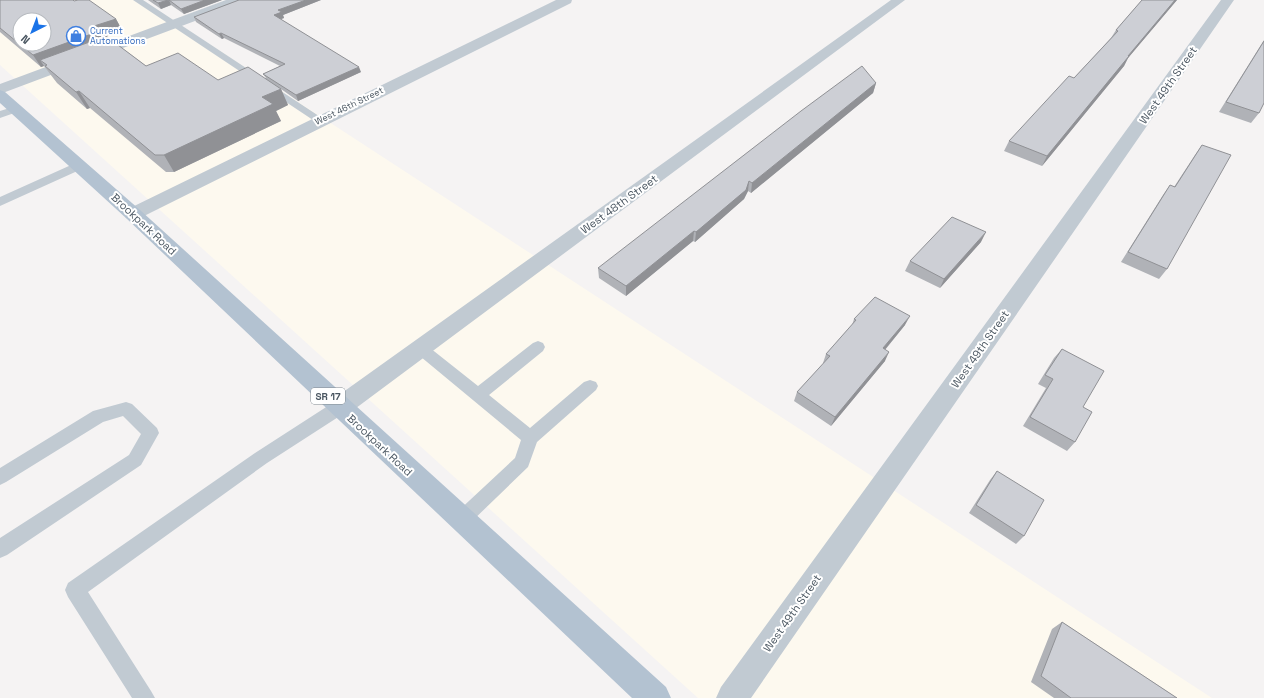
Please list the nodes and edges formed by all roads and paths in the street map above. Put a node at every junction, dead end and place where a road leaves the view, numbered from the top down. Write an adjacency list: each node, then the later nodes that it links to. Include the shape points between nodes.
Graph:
1 (137, 0): 6 (lane)
2 (238, 0): 6 (street)
3 (566, 0): 9 (street, West 46th Street)
4 (899, 0): 14 (street, West 48th Street)
5 (1228, 0): 24 (street, West 49th Street)
6 (173, 24): 7 (street); 9 (lane)
7 (0, 90)
8 (5, 106): 10 (main road, Brookpark Road / SR 17)
9 (320, 120): 12 (street, West 46th Street)
10 (80, 165): 11 (lane); 12 (main road, Brookpark Road / SR 17)
11 (0, 202)
12 (133, 214): 17 (main road, Brookpark Road / SR 17)
13 (538, 347): 16 (lane)
14 (420, 348): 16 (lane); 17 (street, West 48th Street)
15 (590, 386): 18 (lane)
16 (478, 395): 18 (lane)
17 (340, 407): 20 (main road, Brookpark Road / SR 17); 22 (lane, via 261,458 75,590)
18 (530, 438): 20 (lane, via 522,462)
19 (0, 477): 21 (lane, via 99,416 126,409 151,433 135,460)
20 (461, 520): 23 (main road, Brookpark Road / SR 17)
21 (0, 549)
22 (144, 698)
23 (655, 698)
24 (732, 698)

